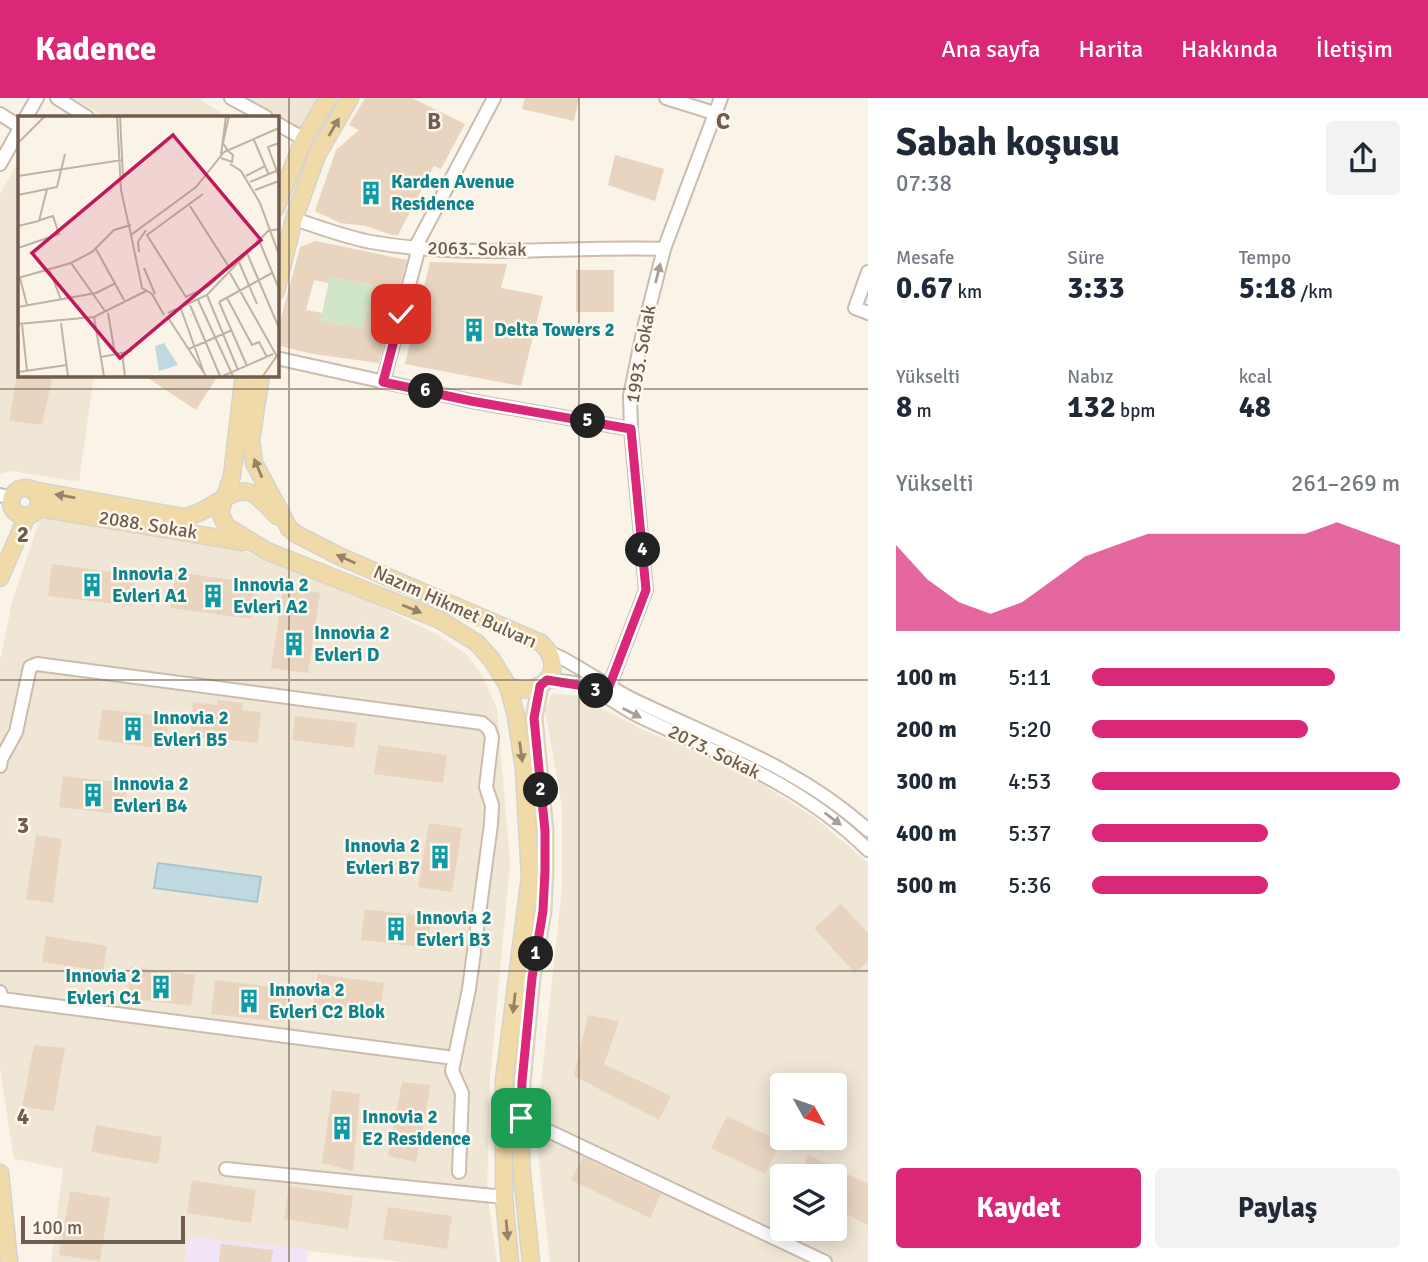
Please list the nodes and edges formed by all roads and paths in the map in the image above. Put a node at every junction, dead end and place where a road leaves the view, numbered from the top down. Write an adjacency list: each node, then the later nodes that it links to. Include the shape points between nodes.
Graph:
1 (37, 98): 11 (street)
2 (57, 98): 12 (street)
3 (232, 98): 13 (street)
4 (328, 98): 17 (main road)
5 (351, 98): 18 (main road, one-way to 5)
6 (494, 98): 22 (street)
7 (666, 98): 9 (street)
8 (721, 98): 9 (street, 1993. Sokak)
9 (714, 113): 23 (street, 1993. Sokak)
10 (0, 114): 15 (street)
11 (27, 116)
12 (85, 116)
13 (264, 116)
14 (278, 124): 17 (street)
15 (18, 127)
16 (18, 130): 19 (street)
17 (304, 139): 18 (main road); 20 (main road)
18 (317, 155): 21 (main road)
19 (0, 164)
20 (278, 203)
21 (294, 219): 22 (street, 2063. Sokak, via 368,242); 25 (main road)
22 (415, 248): 23 (street, 2063. Sokak, via 514,252); 30 (street)
23 (664, 249): 31 (street, 1993. Sokak, one-way to 23, via 630,396)
24 (868, 272): 26 (street, via 855,308)
25 (278, 283)
26 (868, 313)
27 (278, 358): 30 (street)
28 (244, 376): 32 (main road, Nazım Hikmet Bulvarı, via 232,476)
29 (261, 376): 34 (main road, one-way to 29, via 254,463 251,440)
30 (383, 382): 31 (street)
31 (631, 429): 40 (street, 1993. Sokak, via 646,590)
32 (224, 498): 33 (main road, one-way to 33, via 193,517 32,490 38,495); 34 (main road, Nazım Hikmet Bulvarı, via 251,493); 35 (main road, Nazım Hikmet Bulvarı, via 220,512 226,526)
33 (18, 506): 35 (main road, 2088. Sokak, via 231,538); 36 (main road)
34 (289, 528): 37 (main road, Nazım Hikmet Bulvarı, one-way to 34, via 541,643 341,557)
35 (257, 546): 39 (main road, Nazım Hikmet Bulvarı, one-way to 39, via 440,620 477,643)
36 (0, 578)
37 (551, 653): 38 (main road, Nazım Hikmet Bulvarı, via 554,666); 40 (street, 2073. Sokak, via 576,664)
38 (543, 683): 39 (main road, via 529,690); 40 (street, 2073. Sokak); 46 (main road, Nazım Hikmet Bulvarı, via 534,718 545,831 543,911 532,978)
39 (508, 686): 50 (main road, Nazım Hikmet Bulvarı, one-way to 50, via 524,769 530,876 504,1081)
40 (607, 692): 42 (street, 2073. Sokak, via 762,758 836,803); 43 (street, 2073. Sokak, one-way to 43, via 640,717 786,787 835,820)
41 (0, 766): 45 (street, via 16,732 30,667 37,664 482,723 492,737 486,787 492,805 467,999)
42 (868, 830)
43 (868, 850)
44 (0, 992): 45 (street, via 2,999)
45 (454, 1058): 48 (street, via 452,1072 463,1093)
46 (521, 1118): 53 (main road, Nazım Hikmet Bulvarı); 54 (street)
47 (226, 1170): 50 (street)
48 (459, 1172)
49 (0, 1173): 51 (main road)
50 (504, 1197): 52 (main road, Nazım Hikmet Bulvarı, one-way to 52)
51 (6, 1259)
52 (510, 1262)
53 (531, 1262)
54 (825, 1262)

